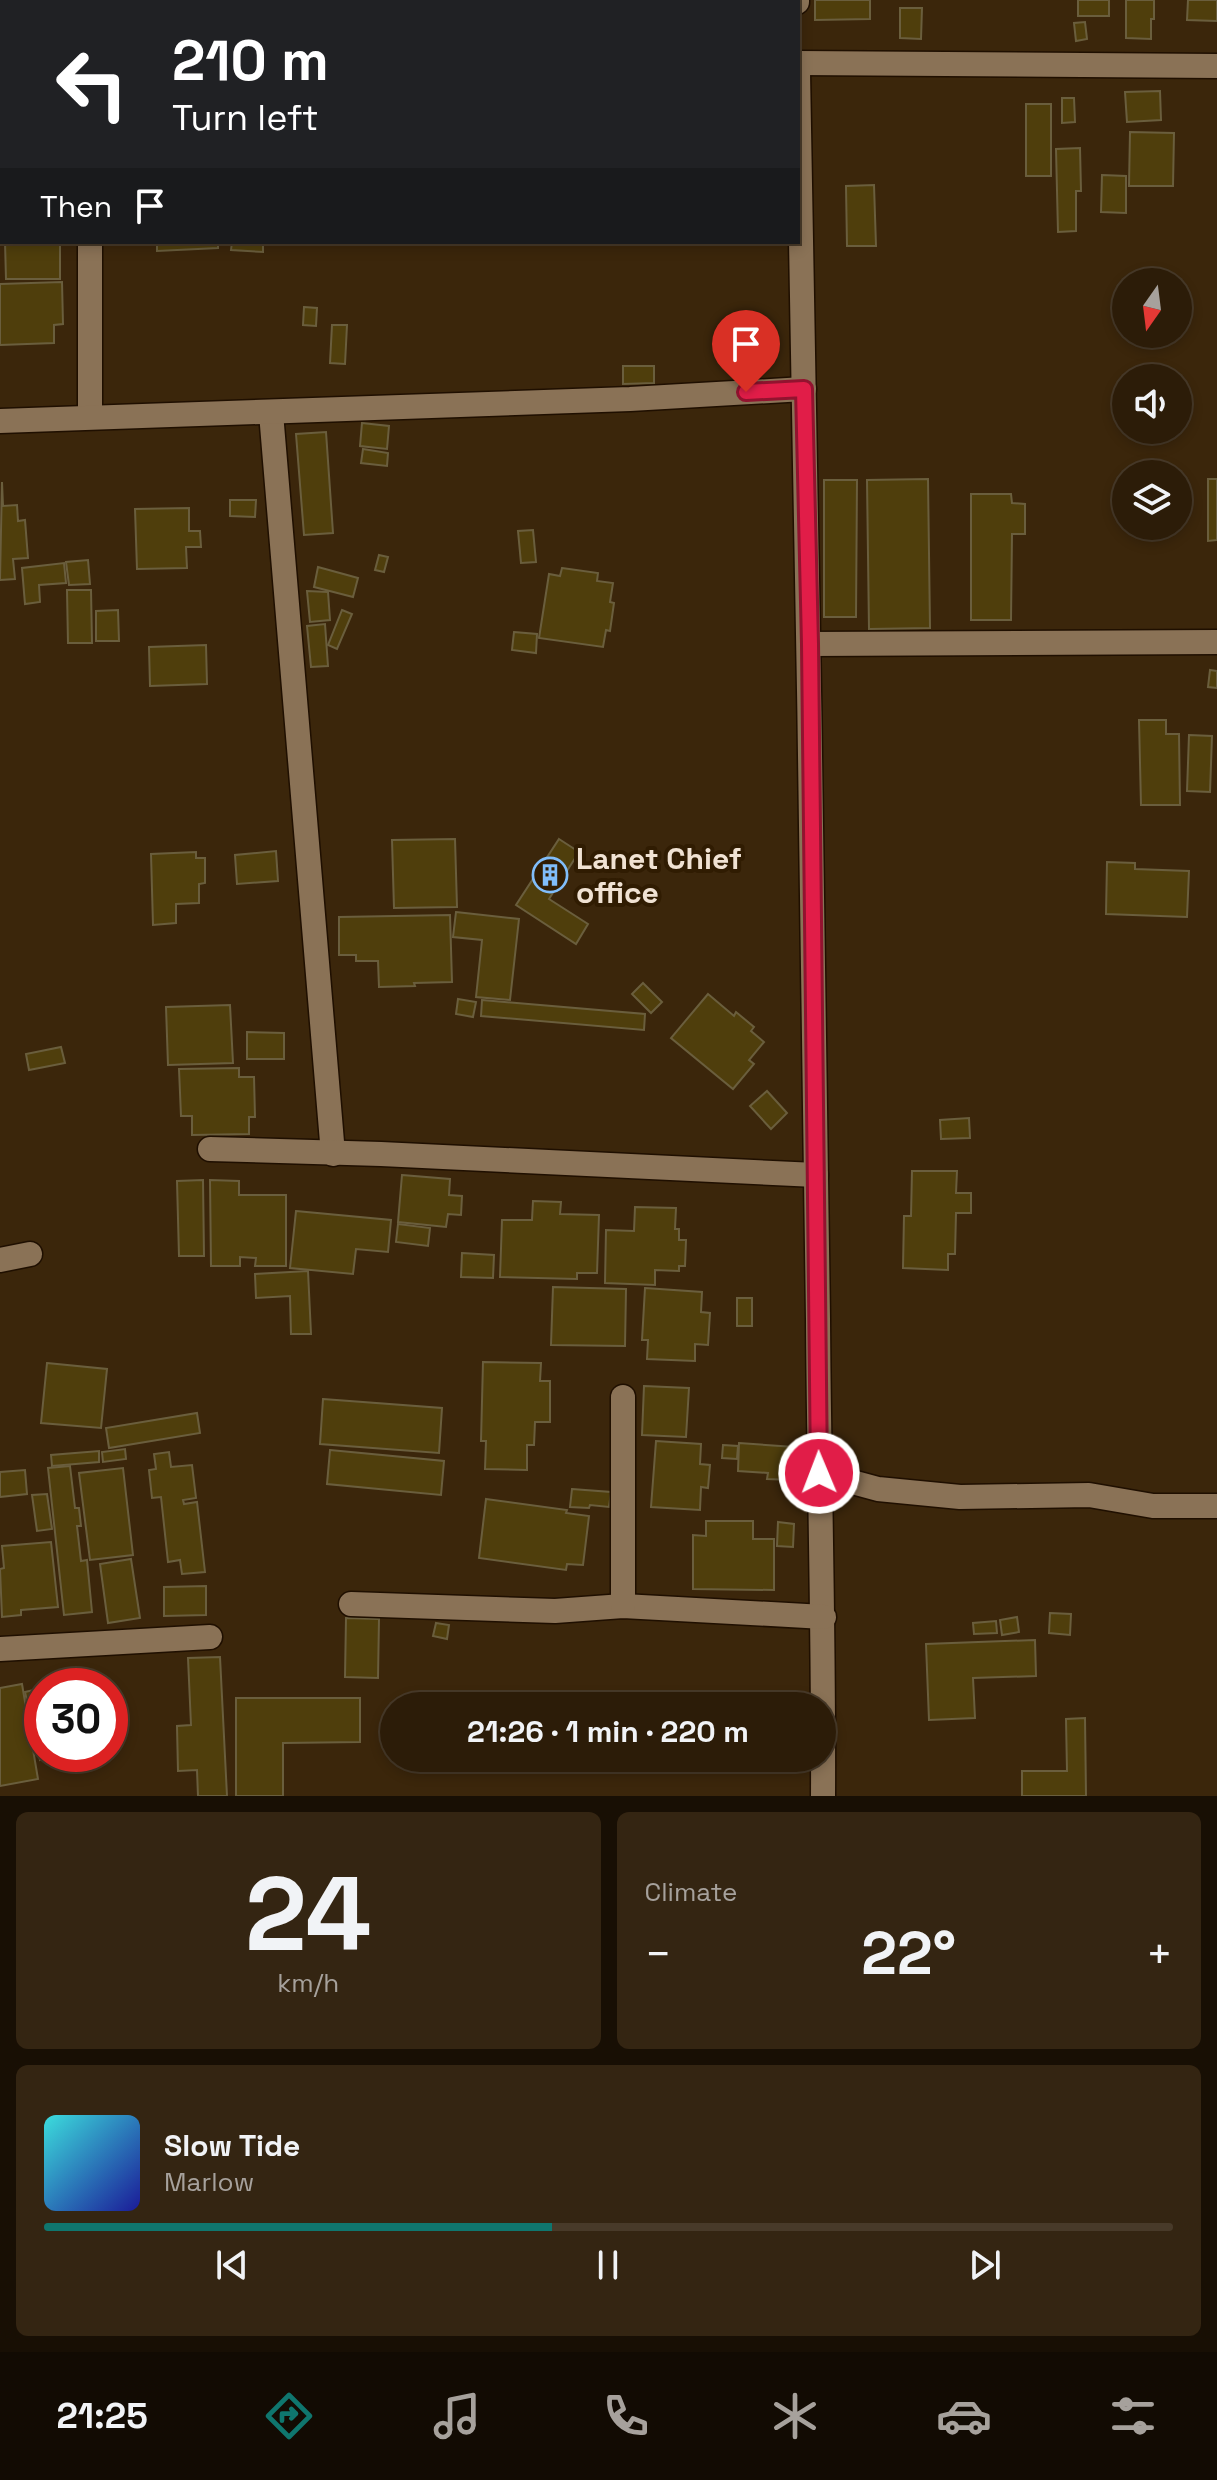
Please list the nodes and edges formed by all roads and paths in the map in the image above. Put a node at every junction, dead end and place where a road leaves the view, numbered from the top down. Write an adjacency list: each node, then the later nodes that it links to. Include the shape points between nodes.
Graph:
1 (800, 63): 2 (street)
2 (1217, 66)
3 (800, 178): 5 (street)
4 (90, 244): 7 (street)
5 (804, 389): 6 (street); 10 (street)
6 (271, 413): 7 (street); 12 (street)
7 (90, 417): 8 (street)
8 (0, 421)
9 (1217, 642): 10 (street)
10 (810, 644): 13 (street)
11 (210, 1149): 12 (street)
12 (333, 1154): 13 (street)
13 (816, 1175): 17 (street)
14 (30, 1254): 15 (street)
15 (0, 1260)
16 (623, 1397): 20 (street)
17 (819, 1473): 18 (street, via 878,1489 960,1497 1089,1495 1153,1506); 21 (street)
18 (1217, 1506)
19 (351, 1604): 20 (street, via 555,1611)
20 (623, 1606): 21 (street)
21 (824, 1617): 24 (street)
22 (210, 1637): 23 (street)
23 (0, 1649)
24 (823, 1796)

